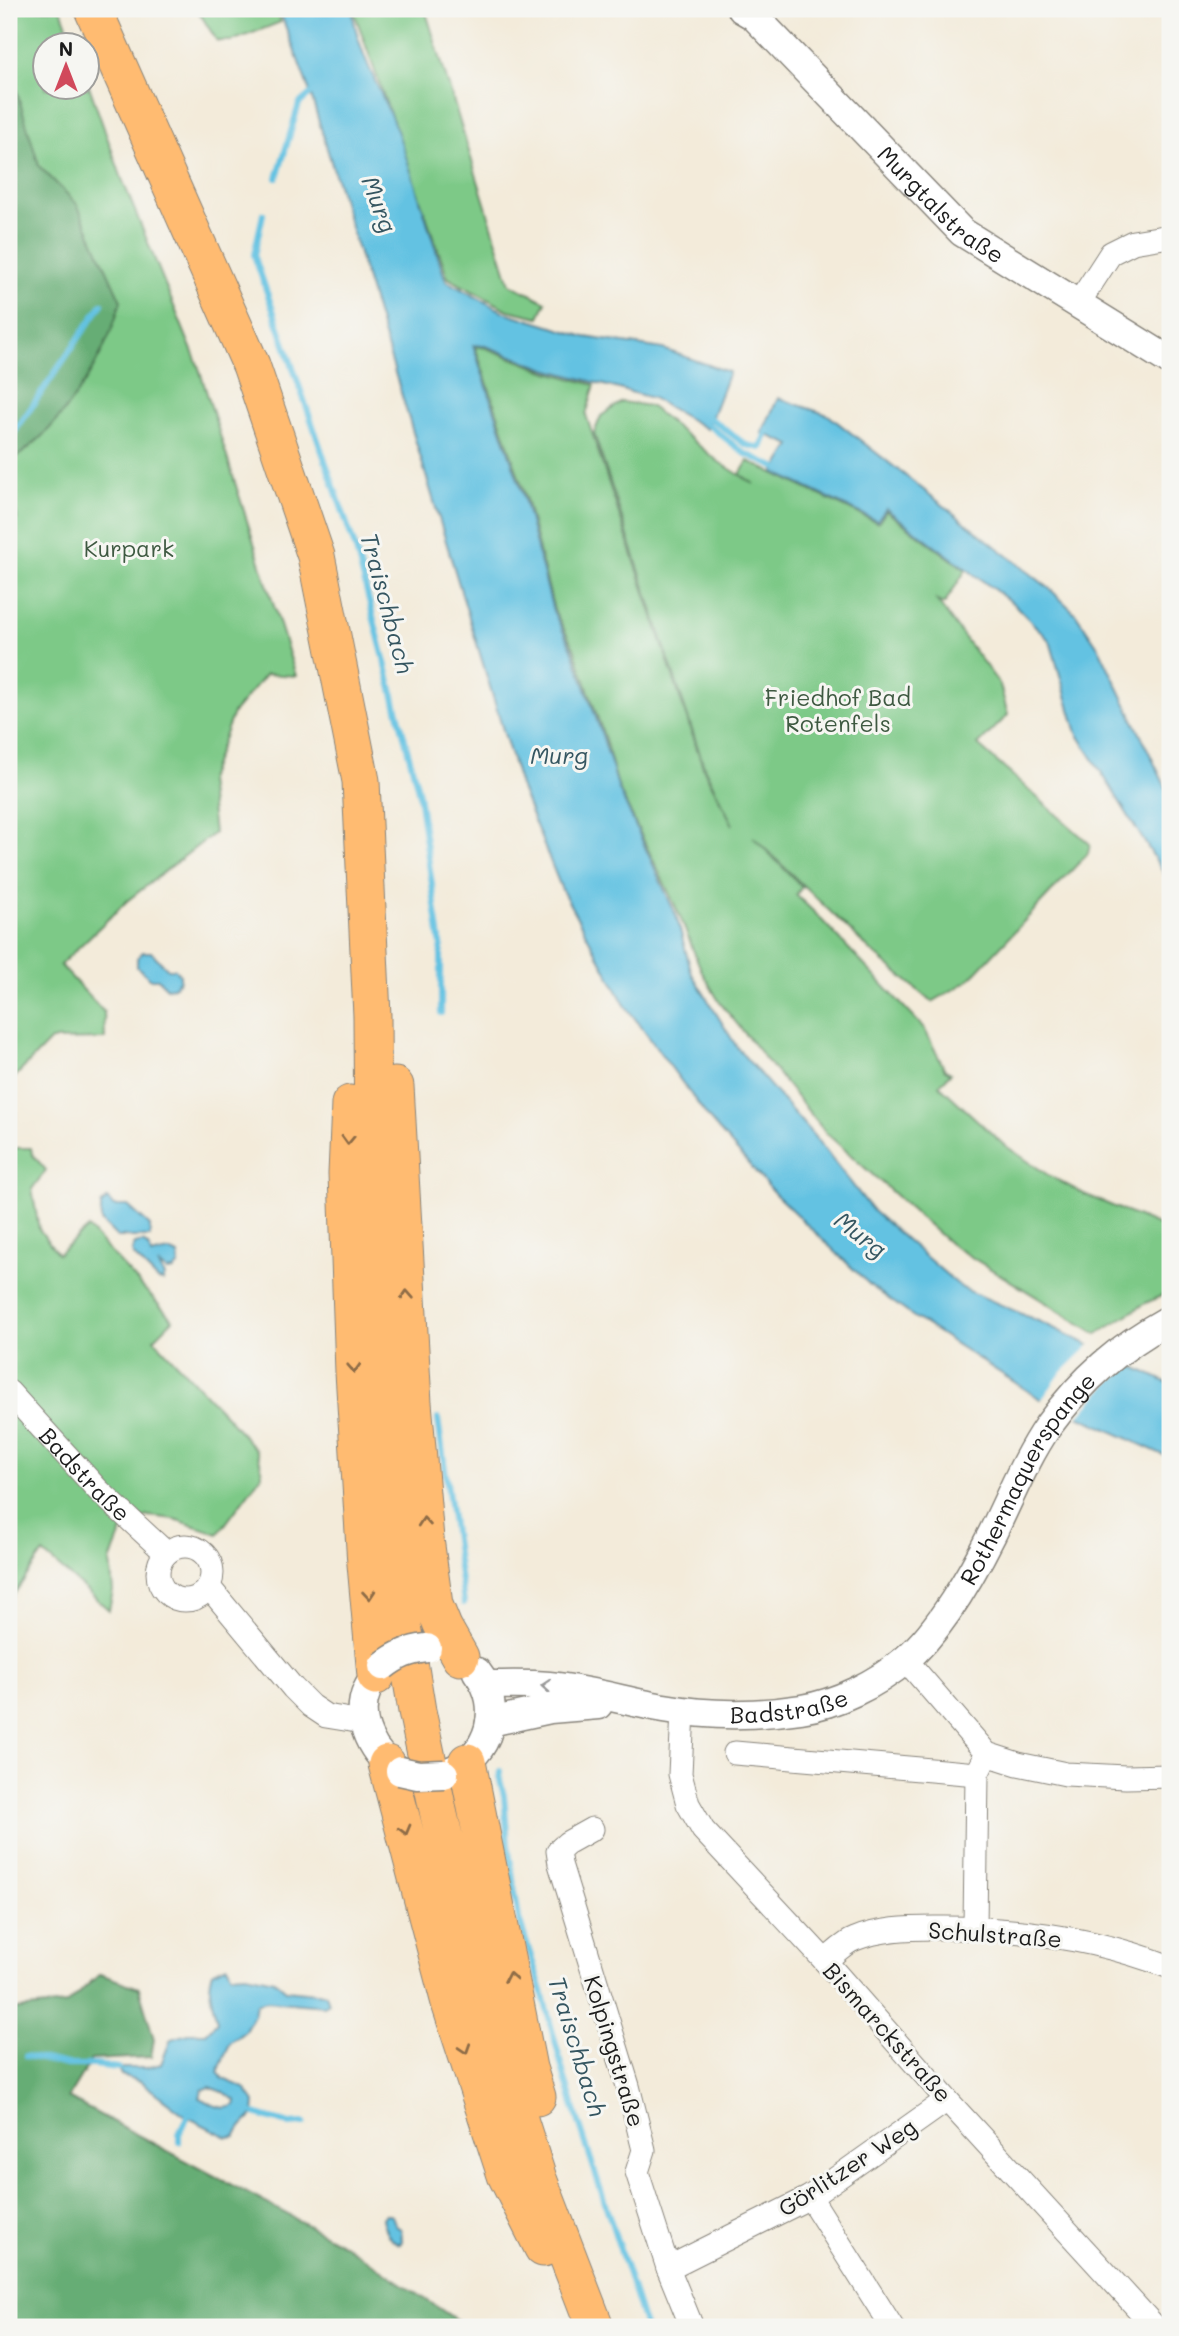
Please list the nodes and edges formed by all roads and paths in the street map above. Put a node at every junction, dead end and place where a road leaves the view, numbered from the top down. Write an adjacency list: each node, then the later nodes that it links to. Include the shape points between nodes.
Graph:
1 (93, 9): 6 (main road, via 251,365 316,556)
2 (742, 9): 4 (street, Murgtalstraße, via 754,16 962,232)
3 (1170, 236): 4 (street, via 1133,242 1111,253)
4 (1078, 304): 5 (street, Murgtalstraße)
5 (1170, 361)
6 (361, 781): 7 (main road); 14 (main road, one-way to 14, via 348,838 354,999 347,1174 366,1564)
7 (372, 1016): 12 (main road, one-way to 7, via 443,1627 434,1605 425,1539 413,1402 394,1073); 31 (main road, via 373,1159 389,1480 400,1606 417,1711 476,1972 506,2079 538,2179)
8 (1170, 1319): 13 (street, Rothermaquerspange, via 1112,1356 1048,1427 939,1623)
9 (9, 1392): 10 (street, Badstraße, via 98,1490)
10 (166, 1553): 11 (street, via 189,1546 204,1554 212,1568); 11 (street, via 157,1570 168,1595 185,1601)
11 (208, 1589): 17 (street, via 311,1706 326,1716)
12 (443, 1652): 14 (street, bridge, via 411,1650); 15 (street, via 475,1669)
13 (906, 1660): 16 (street, Badstraße, via 842,1697 804,1709 751,1715); 20 (street)
14 (379, 1671): 17 (street, via 364,1700)
15 (486, 1685): 16 (street, Badstraße, one-way to 15, via 548,1686); 18 (street)
16 (672, 1709): 18 (street, Badstraße, via 606,1705 550,1709); 26 (street, Bismarckstraße, via 680,1774 688,1804 703,1830)
17 (363, 1722): 21 (street, via 374,1747)
18 (490, 1722): 22 (street, via 478,1752)
19 (735, 1753): 20 (street)
20 (982, 1764): 23 (street, via 1018,1764 1066,1774); 25 (street)
21 (394, 1767): 22 (street, bridge, via 418,1775); 31 (main road, one-way to 31, via 450,2003 506,2175 559,2278)
22 (456, 1768): 31 (main road, one-way to 22, via 586,2258 528,2068)
23 (1170, 1776)
24 (592, 1829): 30 (street, Kolpingstraße, via 558,1851 560,1864 628,2086 644,2150 637,2172)
25 (975, 1928): 26 (street, Schulstraße, via 898,1928 853,1939); 27 (street, Schulstraße, via 1062,1937)
26 (825, 1961): 28 (street, Bismarckstraße)
27 (1170, 1967)
28 (947, 2100): 29 (street, Görlitzer Weg); 34 (street, Bismarckstraße)
29 (810, 2197): 30 (street, Görlitzer Weg); 33 (street)
30 (668, 2268): 32 (street, Kolpingstraße)
31 (595, 2327)
32 (692, 2327)
33 (892, 2327)
34 (1155, 2327)

